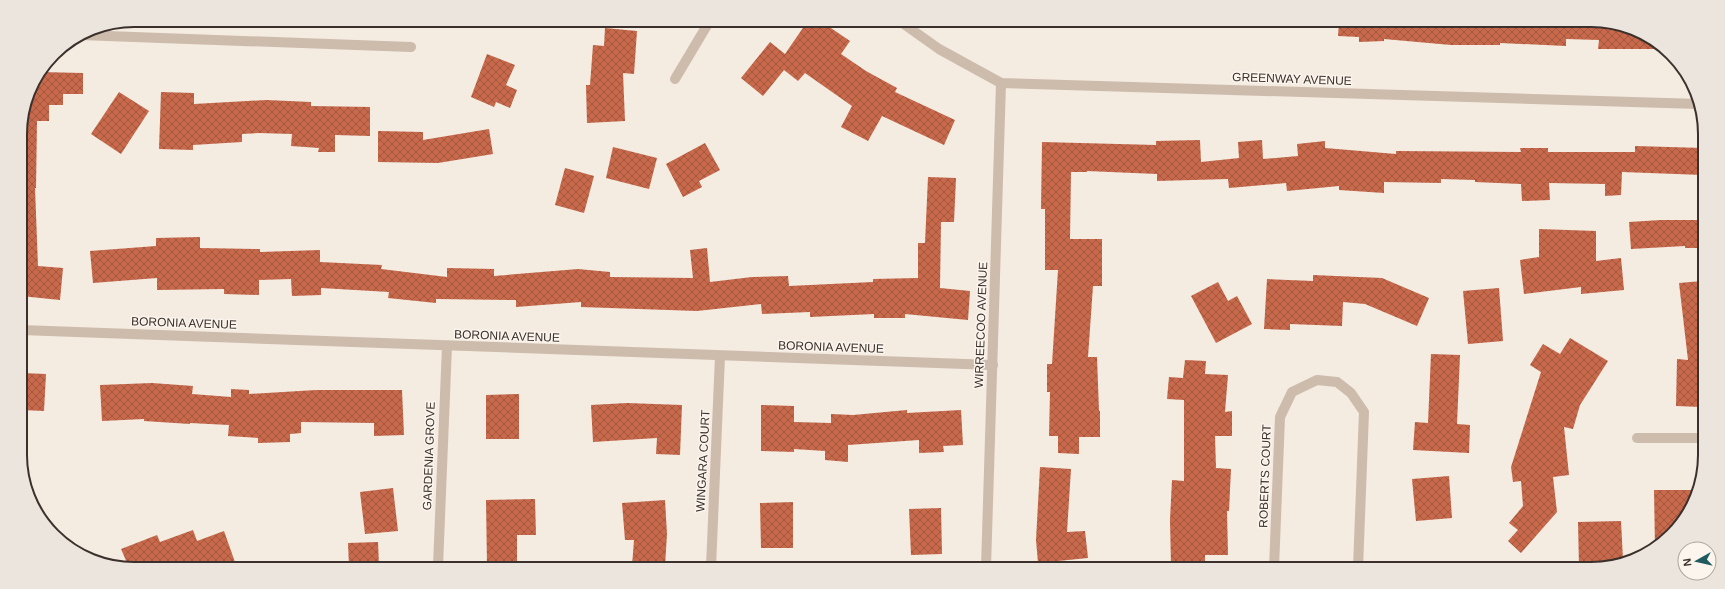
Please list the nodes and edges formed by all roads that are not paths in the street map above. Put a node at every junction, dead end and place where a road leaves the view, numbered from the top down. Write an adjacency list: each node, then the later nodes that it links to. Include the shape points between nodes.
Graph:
1 (706, 27): 5 (street)
2 (908, 27): 6 (street, GREENWAY AVENUE, via 939,49)
3 (91, 36): 4 (street)
4 (411, 47)
5 (675, 79)
6 (1001, 83): 7 (street, GREENWAY AVENUE); 11 (street, WIRREECOO AVENUE)
7 (1693, 104)
8 (27, 330): 9 (street, BORONIA AVENUE)
9 (447, 346): 10 (street, BORONIA AVENUE); 14 (street, GARDENIA GROVE)
10 (720, 356): 11 (street, BORONIA AVENUE); 15 (street, WINGARA COURT)
11 (992, 365): 16 (street, WIRREECOO AVENUE)
12 (1637, 438): 13 (street)
13 (1698, 438)
14 (438, 562)
15 (711, 562)
16 (986, 562)
17 (1274, 562): 18 (street, ROBERTS COURT, via 1280,417 1292,392 1317,380 1337,382 1351,393 1364,412)
18 (1358, 562)

